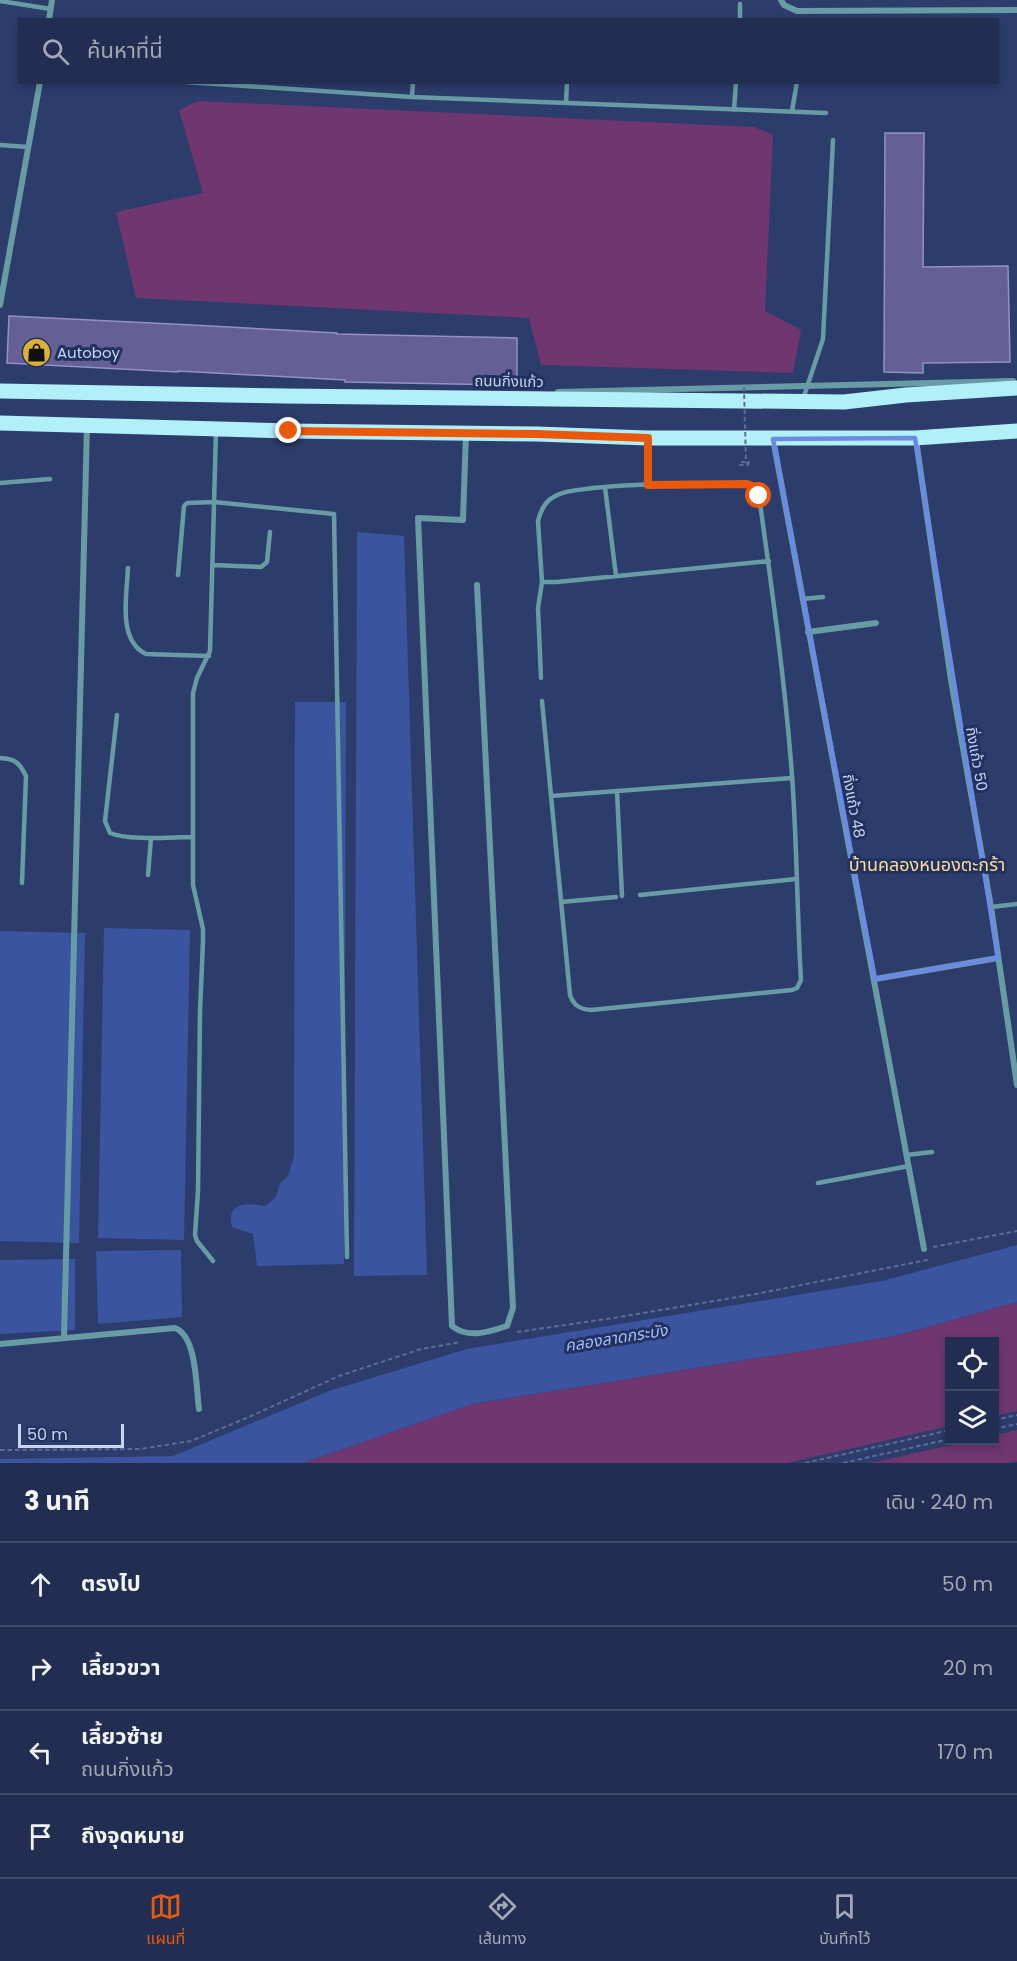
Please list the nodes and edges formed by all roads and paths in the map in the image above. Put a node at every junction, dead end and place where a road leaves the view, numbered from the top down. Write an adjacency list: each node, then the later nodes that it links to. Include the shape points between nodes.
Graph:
1 (52, 0): 5 (street)
2 (781, 0): 6 (street, via 797,11)
3 (0, 1): 5 (lane)
4 (740, 4): 8 (lane)
5 (51, 9): 7 (street)
6 (1017, 10)
7 (49, 18)
8 (740, 18)
9 (40, 84): 22 (street)
10 (216, 84): 15 (lane)
11 (413, 84): 15 (lane)
12 (567, 84): 16 (lane)
13 (736, 84): 17 (lane)
14 (797, 84): 18 (lane)
15 (412, 97): 16 (lane)
16 (566, 104): 17 (lane)
17 (734, 110): 18 (lane)
18 (792, 111): 19 (lane)
19 (826, 113)
20 (833, 140): 27 (lane, via 823,339)
21 (0, 145): 22 (lane)
22 (28, 147): 23 (street)
23 (2, 285): 24 (street)
24 (0, 306)
25 (1017, 381): 27 (street)
26 (744, 387): 40 (path, bridge)
27 (807, 387): 30 (street); 31 (lane)
28 (1017, 388): 31 (main road, ถนนกิ่งแก้ว)
29 (0, 391): 30 (main road, ถนนกิ่งแก้ว)
30 (317, 397): 31 (main road, ถนนกิ่งแก้ว)
31 (802, 402)
32 (0, 423): 33 (main road)
33 (87, 425): 34 (main road); 89 (street)
34 (216, 429): 36 (main road); 45 (lane)
35 (1017, 431): 38 (main road)
36 (465, 433): 37 (main road); 53 (street, via 463,520 418,518 452,1326 459,1332 484,1334 507,1326 513,1308)
37 (648, 438): 39 (main road); 43 (lane)
38 (915, 438): 39 (main road); 76 (street, กิ่งแก้ว 50, via 951,680)
39 (773, 439): 55 (street, กิ่งแก้ว 48)
40 (747, 464)
41 (50, 479): 42 (lane)
42 (0, 483)
43 (648, 485): 44 (lane); 47 (lane, via 754,487 759,496)
44 (605, 487): 51 (lane); 52 (lane, via 570,491 550,499 545,506 538,521)
45 (214, 502): 48 (lane); 50 (lane, via 189,502 184,506); 86 (lane, via 334,514)
46 (270, 532): 48 (lane, via 267,562 261,567)
47 (769, 561): 51 (lane); 63 (lane)
48 (212, 565): 58 (lane)
49 (128, 567): 58 (lane, via 126,626 138,651)
50 (178, 576)
51 (616, 576): 52 (lane)
52 (542, 582): 59 (lane, via 538,608)
53 (477, 585)
54 (823, 597): 55 (lane)
55 (802, 599): 57 (street, กิ่งแก้ว 48)
56 (876, 623): 57 (street)
57 (808, 632): 78 (street, กิ่งแก้ว 48)
58 (208, 656): 66 (lane, via 194,693)
59 (541, 678)
60 (542, 701): 65 (lane)
61 (117, 715): 67 (lane, via 107,829 116,836)
62 (0, 758): 70 (lane, via 14,759 26,776)
63 (792, 778): 64 (lane); 69 (lane)
64 (617, 791): 65 (lane); 72 (lane)
65 (551, 796): 74 (lane)
66 (193, 837): 67 (lane); 87 (lane, via 194,895 203,929 195,1235)
67 (151, 838): 68 (lane)
68 (148, 875)
69 (796, 879): 71 (lane); 74 (lane, via 801,980 797,988 780,992 591,1010 578,1008 570,995)
70 (22, 883)
71 (640, 895)
72 (622, 896)
73 (616, 897): 74 (lane)
74 (561, 902)
75 (1017, 904): 76 (lane)
76 (991, 907): 77 (street, กิ่งแก้ว 50)
77 (998, 958): 78 (street); 79 (street, กิ่งแก้ว 50)
78 (875, 979): 81 (street, กิ่งแก้ว 48)
79 (1017, 1085)
80 (932, 1152): 81 (lane)
81 (907, 1155): 82 (street, กิ่งแก้ว 48)
82 (909, 1166): 83 (lane); 85 (street, กิ่งแก้ว 48)
83 (818, 1183)
84 (1017, 1232): 85 (path)
85 (924, 1249): 88 (path, via 927,1260 756,1294)
86 (347, 1257)
87 (213, 1261)
88 (515, 1332)
89 (64, 1337): 91 (street); 92 (street, via 181,1330 191,1347)
90 (468, 1340): 99 (path, via 421,1349 339,1376 191,1441 140,1449)
91 (0, 1344)
92 (199, 1409)
93 (1017, 1415): 94 (path)
94 (999, 1419)
95 (1017, 1424): 96 (path)
96 (999, 1428)
97 (945, 1431): 100 (path)
98 (945, 1440): 101 (path)
99 (0, 1450)
100 (805, 1463)
101 (843, 1463)

